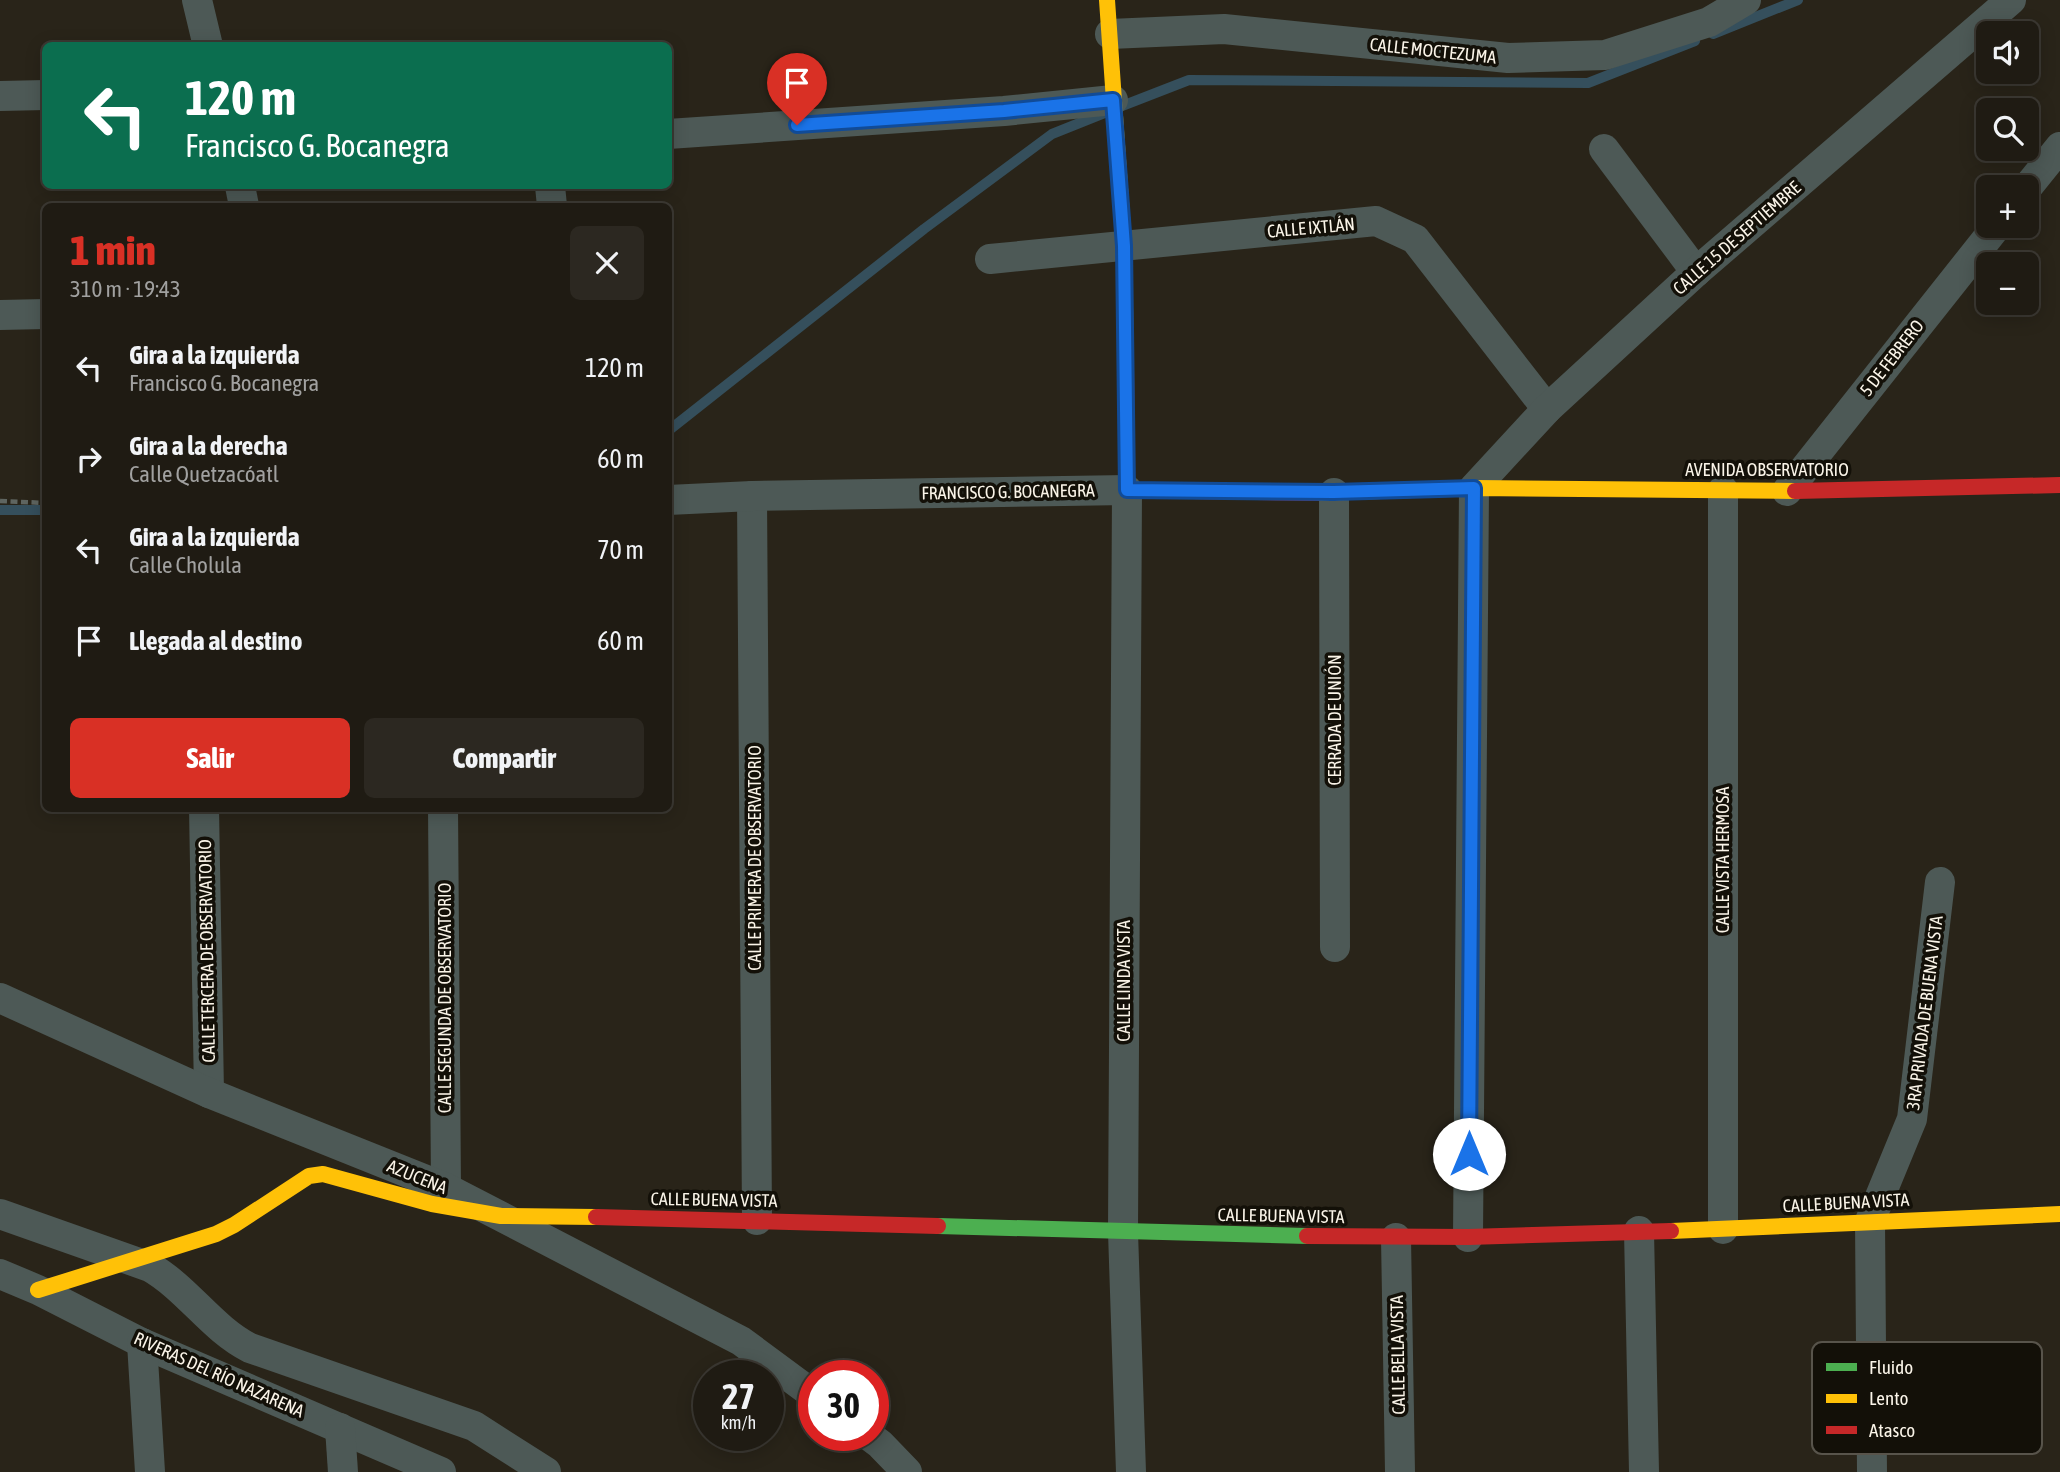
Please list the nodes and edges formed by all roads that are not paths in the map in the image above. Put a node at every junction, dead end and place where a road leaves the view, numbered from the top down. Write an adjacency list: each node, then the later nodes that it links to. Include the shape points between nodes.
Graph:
1 (197, 0): 6 (street)
2 (1107, 0): 5 (street)
3 (1746, 0): 5 (street, CALLE MOCTEZUMA, via 1709,22 1605,55 1508,58 1224,29)
4 (2011, 0): 17 (street, CALLE 15 DE SEPTIEMBRE)
5 (1110, 34): 9 (street)
6 (207, 42)
7 (42, 95): 8 (street)
8 (0, 96)
9 (1113, 100): 10 (street); 15 (street)
10 (672, 134)
11 (2060, 147): 13 (street)
12 (1604, 149): 17 (street)
13 (2037, 175)
14 (1987, 238): 25 (street, 5 DE FEBRERO)
15 (1124, 246): 16 (street, CALLE IXTLÁN); 20 (street, CALLE IXTLÁN, via 1376,221 1415,239); 23 (street)
16 (990, 260)
17 (1696, 272): 20 (street, CALLE 15 DE SEPTIEMBRE)
18 (42, 314): 19 (street)
19 (0, 315)
20 (1547, 409): 22 (street, CALLE 15 DE SEPTIEMBRE)
21 (2060, 485): 25 (street, AVENIDA OBSERVATORIO)
22 (1474, 488): 24 (street, AVENIDA OBSERVATORIO); 26 (street, FRANCISCO G. BOCANEGRA); 44 (street)
23 (1127, 490): 26 (street, FRANCISCO G. BOCANEGRA); 27 (street, FRANCISCO G. BOCANEGRA); 43 (street, CALLE LINDA VISTA)
24 (1723, 490): 25 (street, AVENIDA OBSERVATORIO); 41 (street, CALLE VISTA HERMOSA)
25 (1787, 491)
26 (1334, 492): 32 (street, CERRADA DE UNIÓN)
27 (752, 496): 28 (street, FRANCISCO G. BOCANEGRA); 39 (street, CALLE PRIMERA DE OBSERVATORIO)
28 (672, 500)
29 (204, 812): 34 (street, CALLE TERCERA DE OBSERVATORIO)
30 (443, 812): 35 (street, CALLE SEGUNDA DE OBSERVATORIO)
31 (1940, 882): 40 (street, 3RA PRIVADA DE BUENA VISTA, via 1912,1119)
32 (1335, 947)
33 (0, 998): 34 (street, AZUCENA)
34 (209, 1093): 35 (street, AZUCENA)
35 (446, 1188): 38 (street, AZUCENA)
36 (0, 1214): 46 (street)
37 (2060, 1214): 40 (street, CALLE BUENA VISTA)
38 (501, 1216): 39 (street, CALLE BUENA VISTA); 46 (street, CALLE BUENA VISTA, via 432,1204 323,1174 309,1176 216,1234); 51 (street, AZUCENA, via 741,1341)
39 (757, 1220): 43 (street, CALLE BUENA VISTA)
40 (1870, 1221): 41 (street, CALLE BUENA VISTA); 49 (street, 3RA PRIVADA DE BUENA VISTA)
41 (1723, 1229): 42 (street, CALLE BUENA VISTA)
42 (1639, 1231): 44 (street, CALLE BUENA VISTA); 62 (street)
43 (1123, 1232): 45 (street, CALLE BUENA VISTA); 60 (street, CALLE LINDA VISTA)
44 (1468, 1237): 45 (street, CALLE BUENA VISTA)
45 (1396, 1238): 61 (street, CALLE BELLA VISTA)
46 (131, 1260): 48 (street, CALLE BUENA VISTA); 58 (street, via 170,1278 235,1340 474,1426)
47 (0, 1274): 48 (street, RIVERAS DEL RÍO NAZARENA)
48 (38, 1290): 50 (street, RIVERAS DEL RÍO NAZARENA)
49 (1871, 1342)
50 (142, 1343): 52 (street, RIVERAS DEL RÍO NAZARENA); 55 (street)
51 (798, 1383)
52 (340, 1428): 56 (street); 57 (street, RIVERAS DEL RÍO NAZARENA)
53 (887, 1451): 59 (street)
54 (1872, 1454): 63 (street, 3RA PRIVADA DE BUENA VISTA)
55 (150, 1472)
56 (344, 1472)
57 (441, 1472)
58 (546, 1472)
59 (907, 1472)
60 (1131, 1472)
61 (1400, 1472)
62 (1644, 1472)
63 (1872, 1472)

